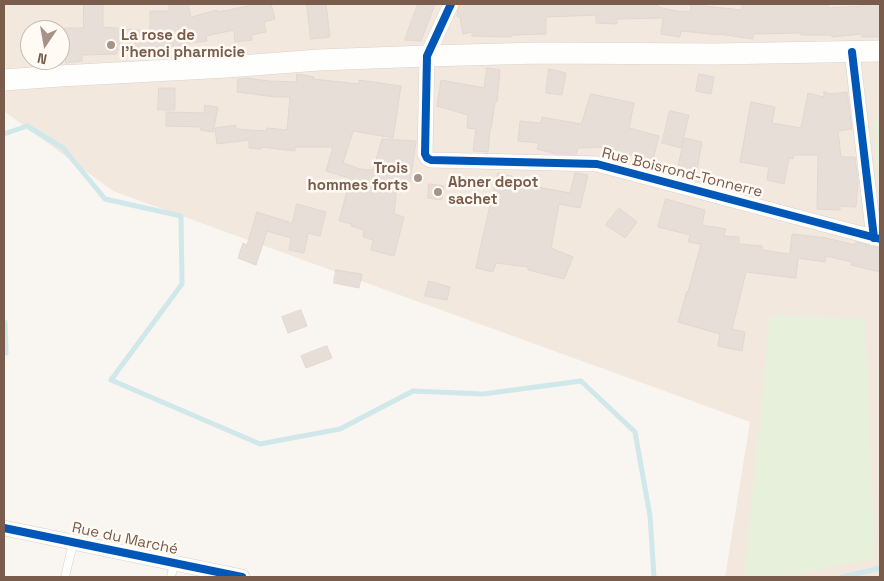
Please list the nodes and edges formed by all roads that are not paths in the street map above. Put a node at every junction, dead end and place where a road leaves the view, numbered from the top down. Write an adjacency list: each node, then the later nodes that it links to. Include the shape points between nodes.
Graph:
1 (451, 4): 4 (street)
2 (880, 51): 3 (main road)
3 (852, 52): 4 (main road); 6 (street)
4 (427, 56): 5 (main road); 6 (street, Rue Boisrond-Tonnerre, via 425,154 431,160 597,164)
5 (4, 80)
6 (877, 238)
7 (4, 528): 8 (street, Rue du Marché)
8 (73, 542): 9 (street, Rue du Marché); 10 (lane)
9 (173, 570): 11 (street, Rue du Marché)
10 (65, 577)
11 (242, 577)

